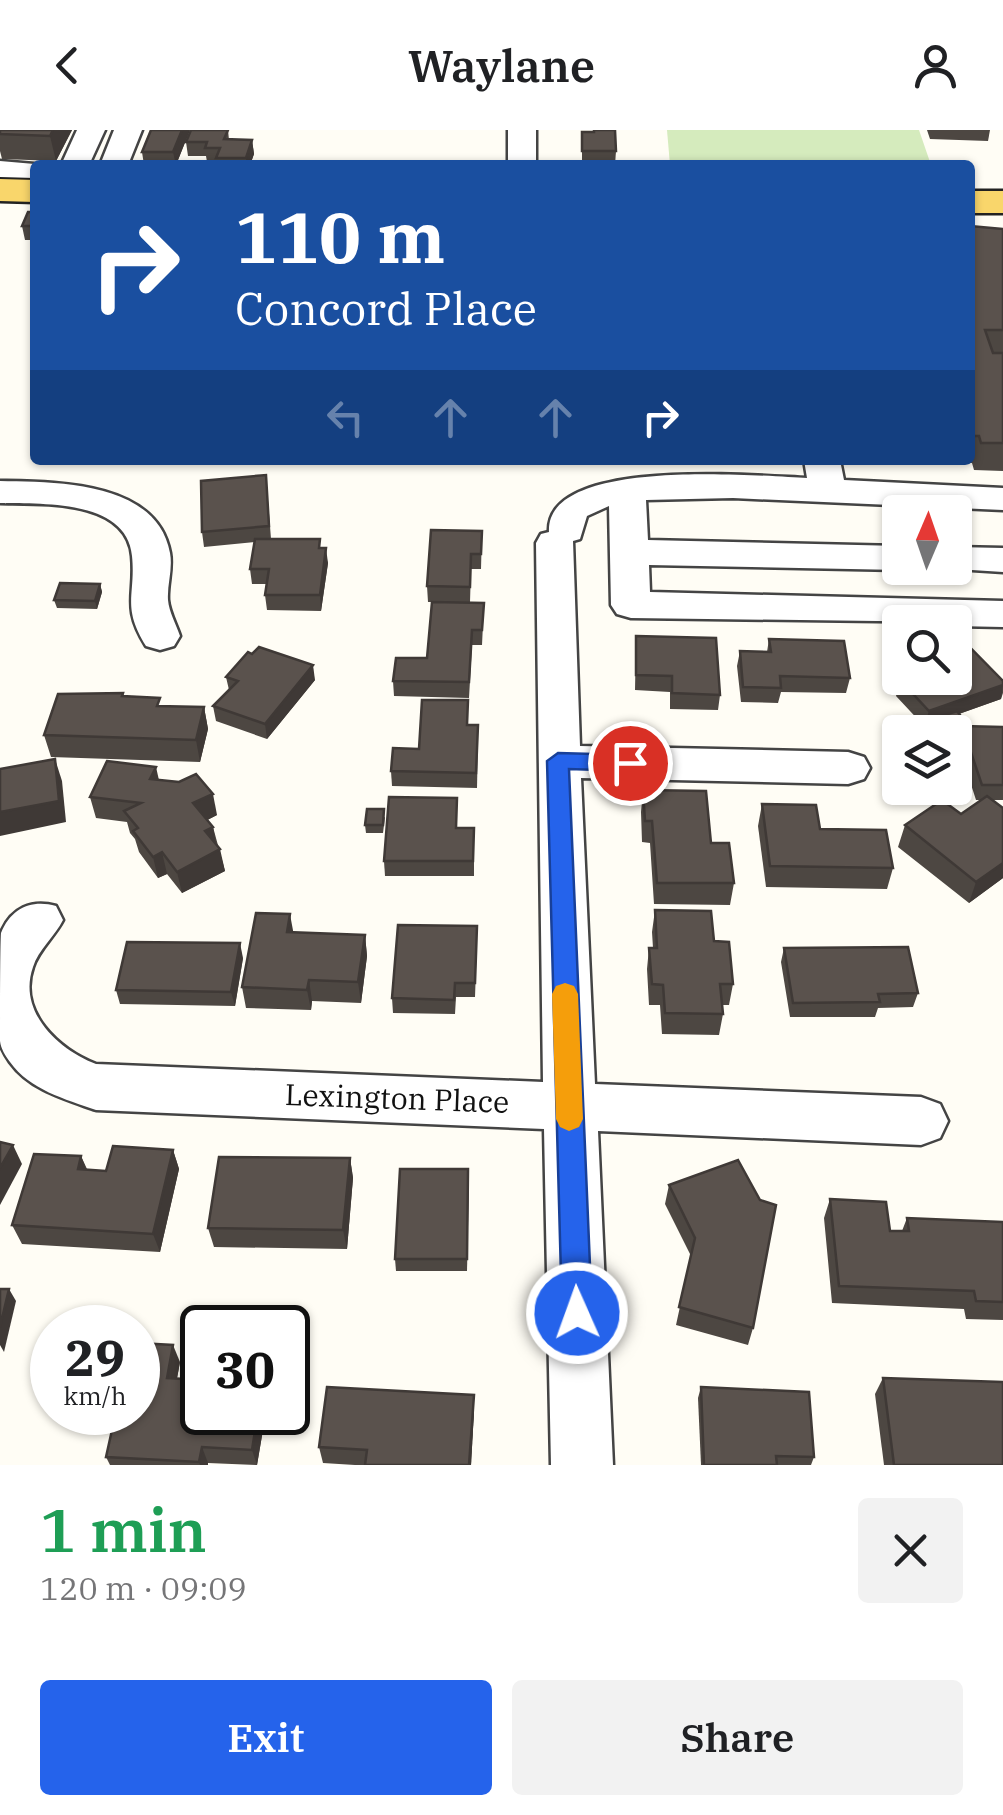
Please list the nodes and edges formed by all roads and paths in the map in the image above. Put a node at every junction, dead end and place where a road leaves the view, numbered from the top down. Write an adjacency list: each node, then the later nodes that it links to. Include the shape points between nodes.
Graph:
1 (91, 130): 4 (street)
2 (128, 130): 5 (street)
3 (522, 130): 6 (street)
4 (77, 160)
5 (116, 160)
6 (522, 160)
7 (975, 202): 8 (main road)
8 (1003, 202)
9 (585, 465): 16 (street)
10 (668, 474): 11 (street); 14 (street)
11 (745, 474): 12 (street)
12 (824, 475): 15 (street)
13 (0, 492): 22 (street, via 83,497 134,522 151,549 148,604)
14 (627, 492): 16 (street); 17 (street)
15 (1003, 499)
16 (570, 525): 23 (street)
17 (629, 552): 18 (street); 21 (street, via 630,605)
18 (882, 558)
19 (972, 559): 20 (street)
20 (1003, 560)
21 (1003, 614)
22 (160, 636)
23 (558, 761): 24 (street); 26 (street)
24 (848, 768)
25 (39, 920): 26 (street, Lexington Place, via 4,980 16,1033 67,1078 114,1088)
26 (568, 1105): 27 (street, Lexington Place); 28 (street)
27 (921, 1121)
28 (582, 1465)

